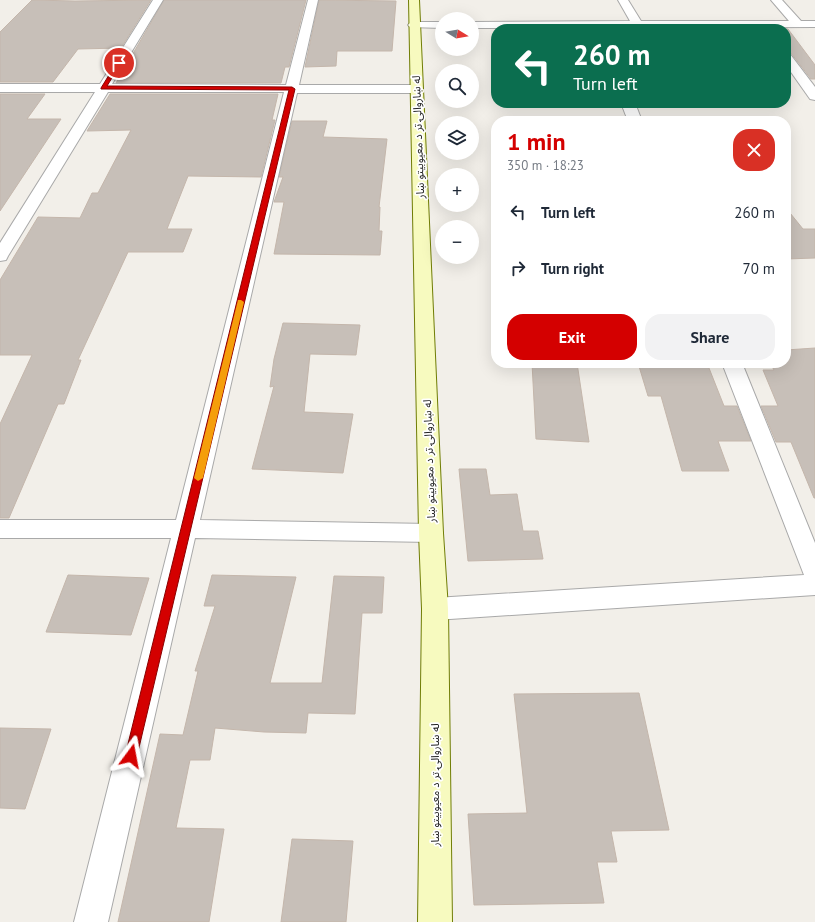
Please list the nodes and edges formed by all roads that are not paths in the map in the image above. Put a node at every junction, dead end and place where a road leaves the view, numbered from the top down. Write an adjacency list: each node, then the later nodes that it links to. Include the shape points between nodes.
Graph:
1 (158, 0): 16 (street)
2 (313, 0): 17 (street)
3 (414, 0): 10 (street, له ښاروالۍ تر د معیوبیتو ښار)
4 (623, 0): 6 (street)
5 (776, 0): 8 (street)
6 (637, 24)
7 (791, 24): 8 (street)
8 (798, 24): 9 (street)
9 (815, 24)
10 (414, 25): 11 (street); 18 (street, له ښاروالۍ تر د معیوبیتو ښار)
11 (435, 25)
12 (479, 25): 13 (street)
13 (491, 25)
14 (791, 64): 19 (street)
15 (0, 88): 16 (street)
16 (103, 88): 17 (street); 20 (street)
17 (292, 89): 18 (street); 23 (street)
18 (416, 89): 24 (street, له ښاروالۍ تر د معیوبیتو ښار)
19 (815, 96)
20 (0, 256)
21 (734, 368): 25 (street)
22 (0, 529): 23 (street)
23 (186, 529): 24 (street); 28 (street)
24 (431, 533): 27 (street, له ښاروالۍ تر د معیوبیتو ښار)
25 (815, 573)
26 (815, 585): 27 (street)
27 (436, 608): 29 (street, له ښاروالۍ تر د معیوبیتو ښار)
28 (91, 922)
29 (435, 922)

